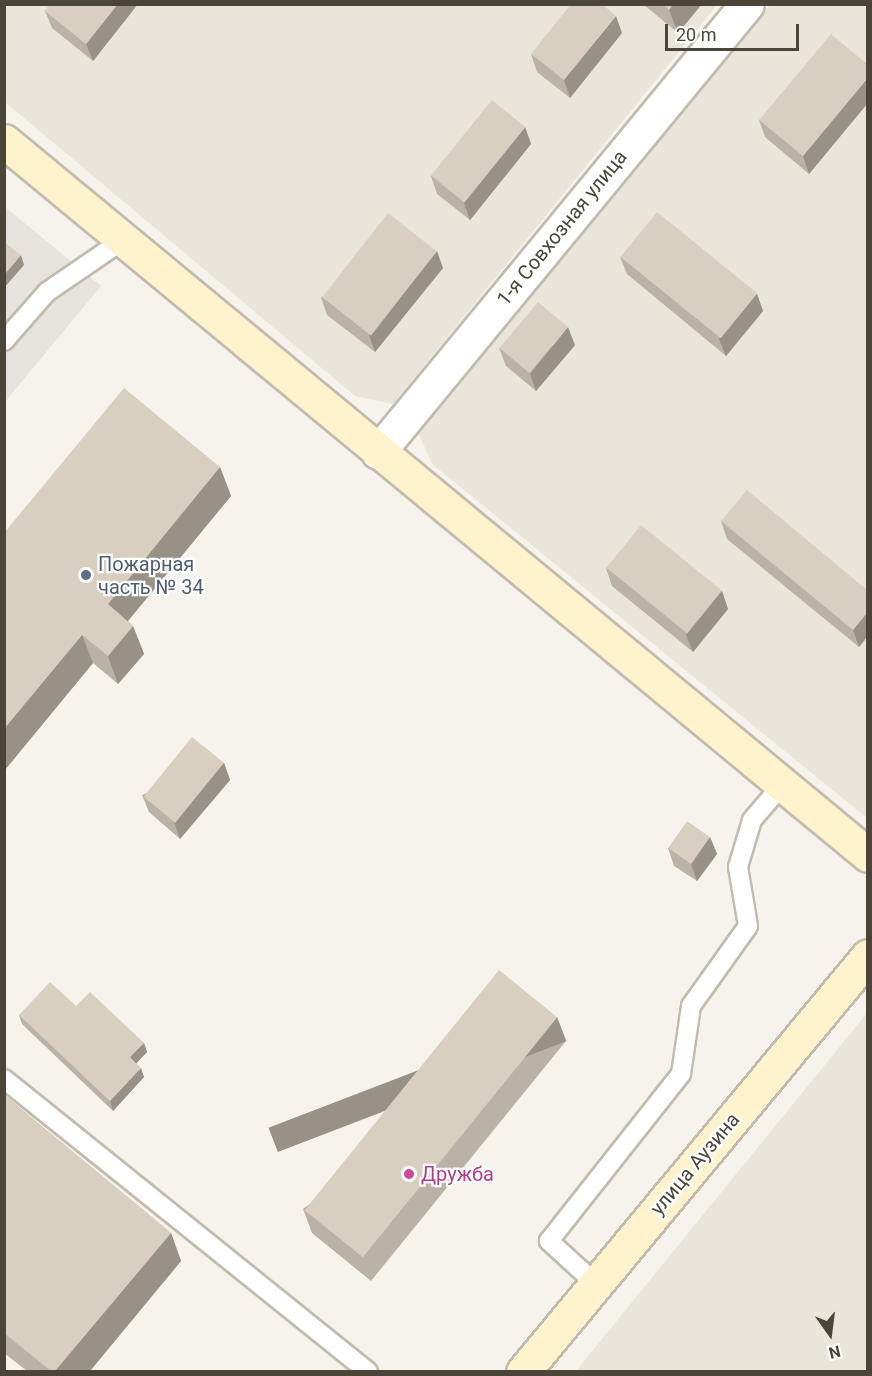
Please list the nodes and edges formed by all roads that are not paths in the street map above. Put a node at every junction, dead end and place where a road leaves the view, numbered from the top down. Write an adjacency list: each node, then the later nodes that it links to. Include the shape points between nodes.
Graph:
1 (747, 4): 5 (street, 1-я Совхозная улица)
2 (4, 141): 3 (main road)
3 (126, 238): 4 (lane, via 47,292); 5 (main road)
4 (4, 341)
5 (378, 452): 6 (main road)
6 (782, 784): 7 (main road); 10 (lane, via 752,820 738,867 748,926 691,1005 681,1074 549,1241)
7 (867, 855)
8 (867, 956): 10 (main road, улица Аузина)
9 (4, 1080): 11 (lane)
10 (596, 1284): 12 (main road, улица Аузина)
11 (368, 1371)
12 (523, 1371)

